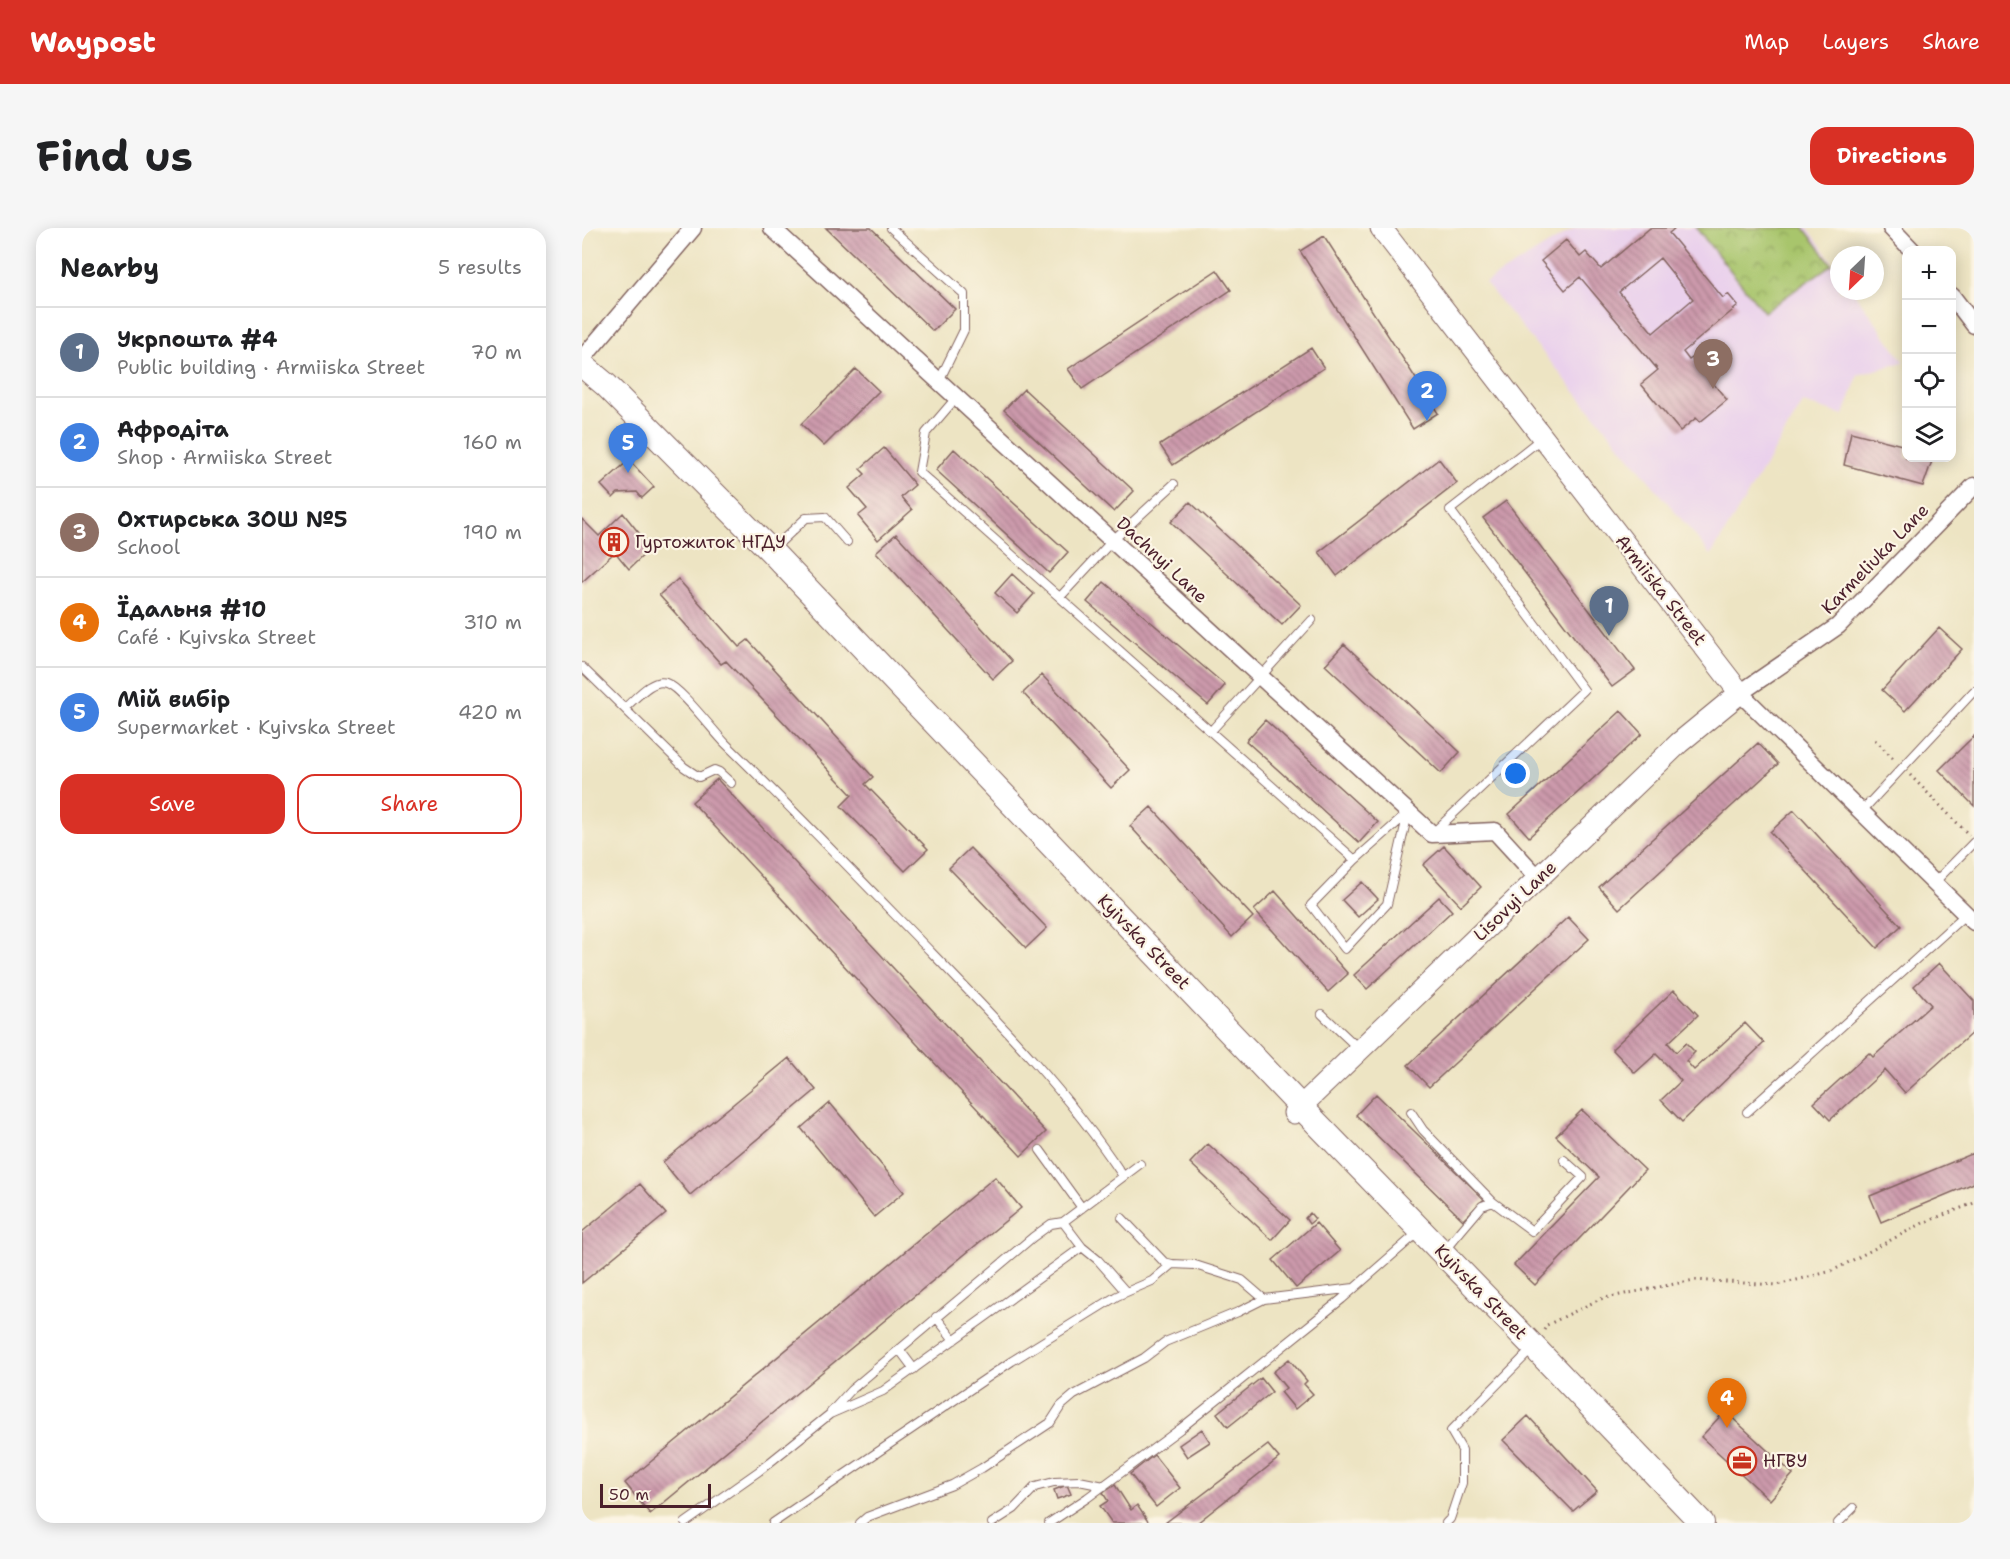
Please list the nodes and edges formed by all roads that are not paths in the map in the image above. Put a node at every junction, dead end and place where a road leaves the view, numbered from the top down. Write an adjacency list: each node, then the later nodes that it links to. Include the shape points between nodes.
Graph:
1 (693, 228): 9 (street)
2 (772, 228): 11 (street, Dachnyi Lane)
3 (891, 228): 11 (lane, via 964,294 964,330)
4 (1381, 228): 13 (street, Armiiska Street)
5 (1891, 228): 6 (street)
6 (1908, 246)
7 (1955, 300): 8 (street)
8 (1974, 324)
9 (582, 359)
10 (582, 366): 18 (main road, Kyivska Street, via 600,391)
11 (938, 381): 12 (street, Dachnyi Lane)
12 (956, 398): 16 (street, Dachnyi Lane); 19 (lane, via 926,433 919,472)
13 (1543, 437): 24 (street, Armiiska Street); 30 (lane, via 1450,510 1584,690)
14 (1174, 484): 16 (lane)
15 (1974, 486): 24 (street, Karmeliuka Lane, via 1838,626)
16 (1112, 541): 19 (lane); 22 (street, Dachnyi Lane)
17 (847, 542): 18 (lane, via 825,517 806,518)
18 (767, 554): 38 (main road, Kyivska Street)
19 (1060, 597): 26 (lane)
20 (1312, 620): 22 (lane)
21 (582, 666): 27 (lane, via 684,767 699,777 714,770)
22 (1260, 677): 26 (lane); 29 (street, Dachnyi Lane)
23 (1974, 690): 28 (lane)
24 (1740, 693): 28 (street, Armiiska Street); 33 (street, Lisovyi Lane, via 1678,743)
25 (628, 705): 44 (lane, via 660,682 676,689 988,1011 1073,1109)
26 (1211, 731): 32 (lane)
27 (731, 783)
28 (1861, 812): 34 (street, Armiiska Street)
29 (1408, 813): 30 (street, Dachnyi Lane); 32 (lane); 32 (lane, via 1387,904 1345,949 1311,905)
30 (1431, 834): 33 (street, via 1495,831)
31 (1974, 841): 34 (lane)
32 (1355, 860)
33 (1539, 879): 37 (street, Lisovyi Lane)
34 (1934, 883): 35 (street, Armiiska Street)
35 (1970, 918): 40 (lane)
36 (1322, 1014): 37 (lane)
37 (1360, 1051): 38 (street, Lisovyi Lane)
38 (1297, 1110): 49 (main road, Kyivska Street); 51 (main road, Kyivska Street)
39 (1411, 1112): 45 (lane, via 1423,1130)
40 (1747, 1112)
41 (1040, 1150): 46 (lane)
42 (1564, 1160): 45 (lane, via 1583,1178 1532,1231)
43 (1140, 1164): 44 (lane)
44 (1123, 1176): 46 (lane)
45 (1493, 1202): 51 (lane, via 1482,1206)
46 (1082, 1208): 48 (lane)
47 (1122, 1218): 52 (lane, via 1164,1262)
48 (1063, 1222): 50 (lane); 56 (lane, via 1051,1224 1033,1237)
49 (1414, 1236): 53 (lane); 59 (main road, Kyivska Street)
50 (1082, 1247): 54 (lane); 57 (lane)
51 (1442, 1252): 59 (main road, Kyivska Street)
52 (1172, 1264): 54 (lane, via 1152,1281); 55 (lane, via 1195,1265 1242,1280)
53 (1354, 1288): 55 (lane); 62 (lane)
54 (1126, 1292): 65 (lane, via 1012,1361)
55 (1264, 1299): 66 (lane, via 1165,1342 1112,1377 1074,1395 1050,1423 952,1485)
56 (936, 1317): 57 (lane); 58 (lane)
57 (954, 1340): 60 (lane)
58 (899, 1349): 60 (lane); 61 (lane, via 851,1390)
59 (1531, 1349): 69 (lane, via 1451,1431 1462,1450 1462,1483); 70 (main road, Kyivska Street); 71 (main road, Kyivska Street)
60 (914, 1369): 61 (lane, via 883,1391)
61 (830, 1414): 64 (lane)
62 (1104, 1486): 67 (lane, via 1079,1481 1035,1487 1014,1509); 68 (lane)
63 (1853, 1508): 72 (lane)
64 (686, 1523)
65 (773, 1523)
66 (860, 1523)
67 (992, 1523)
68 (1049, 1523)
69 (1446, 1523)
70 (1690, 1523)
71 (1702, 1523)
72 (1838, 1523)

